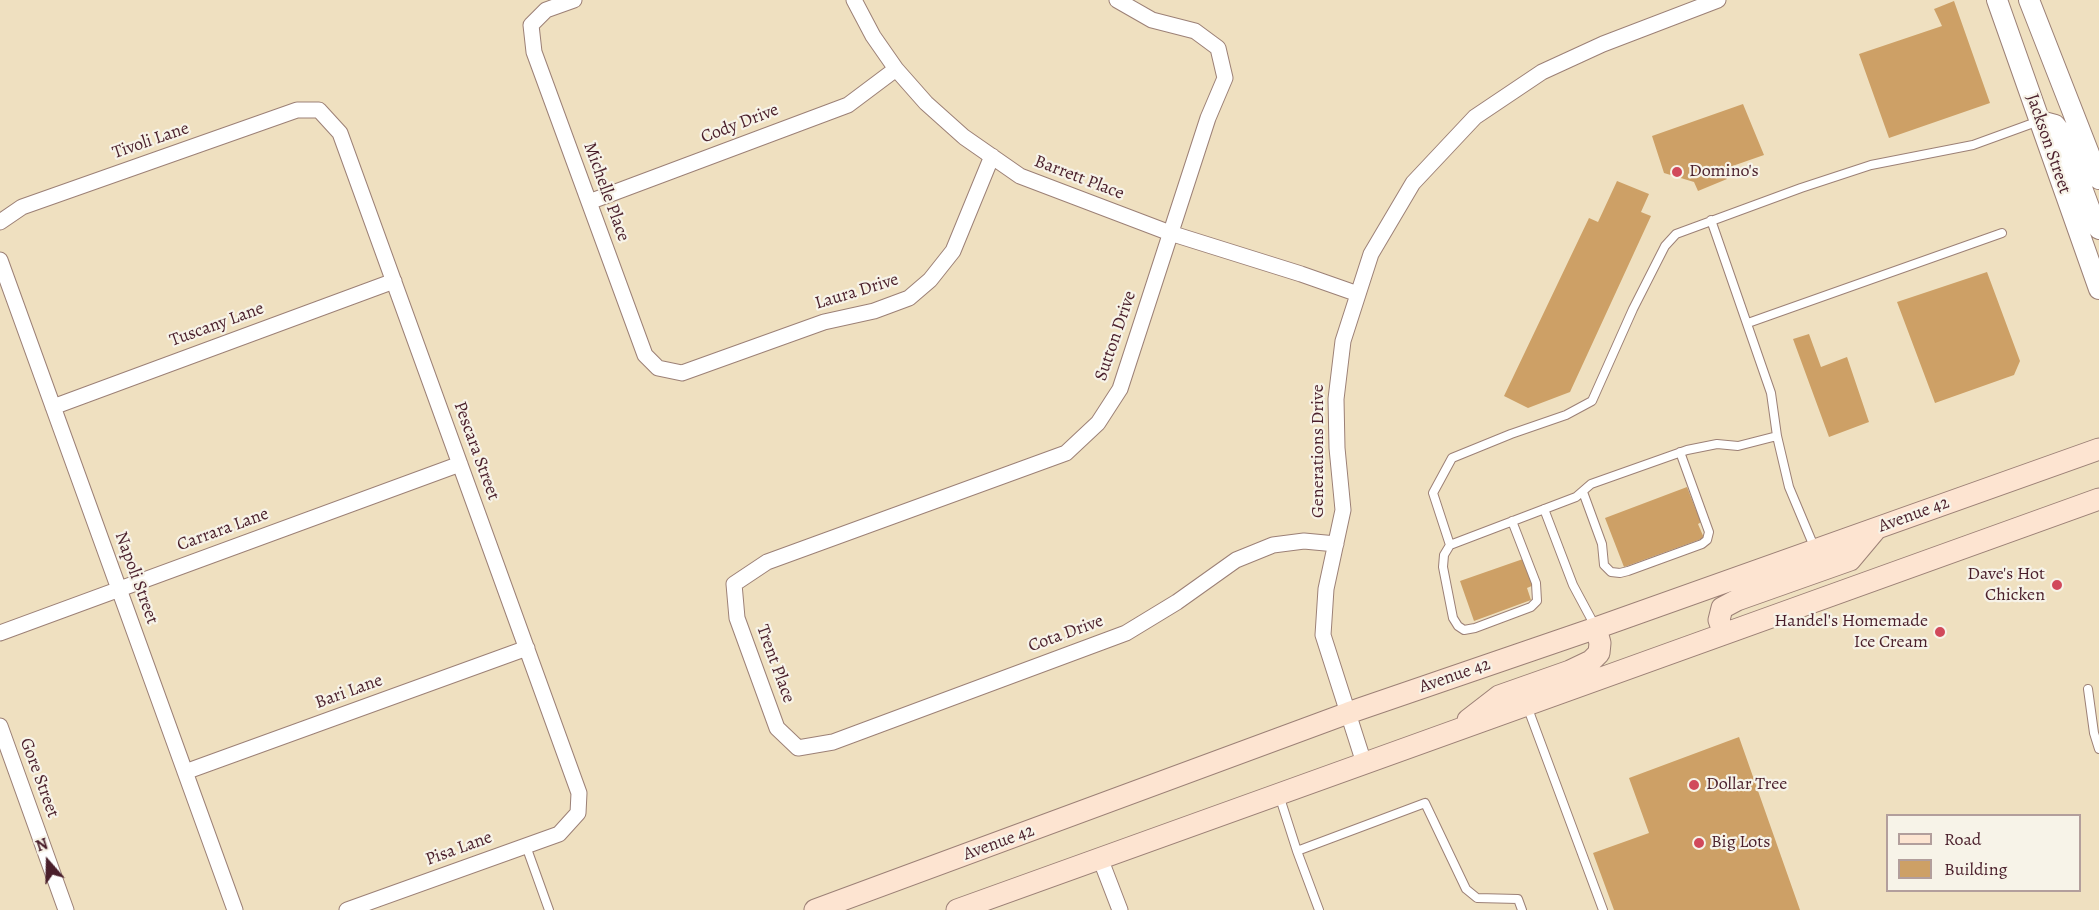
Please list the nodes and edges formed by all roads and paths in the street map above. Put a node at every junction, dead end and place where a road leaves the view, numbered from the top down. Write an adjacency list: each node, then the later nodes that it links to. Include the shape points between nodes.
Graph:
1 (574, 0): 12 (street, Michelle Place, via 546,10 531,25 534,52)
2 (854, 0): 7 (street, Barrett Place)
3 (1117, 0): 17 (street, Sutton Drive, via 1152,20 1195,31 1218,48 1226,78 1208,118)
4 (1718, 0): 21 (street, Generations Drive, via 1542,72 1475,117 1413,183 1371,254)
5 (1997, 0): 9 (street, Jackson Street)
6 (2029, 0): 11 (street, Jackson Street)
7 (896, 69): 10 (street, Barrett Place, via 926,103); 12 (street, Cody Drive, via 848,105)
8 (319, 110): 14 (street, Tivoli Lane, via 297,110 22,207); 19 (street, Pescara Street, via 340,133)
9 (2040, 121): 13 (lane, via 1973,145 1871,165); 15 (street, via 2055,125 2062,134); 20 (street, Jackson Street)
10 (992, 156): 17 (street, Barrett Place, via 1020,176); 23 (street, Laura Drive, via 953,251 930,280 909,298 874,311 824,322 682,373)
11 (2099, 179)
12 (589, 202): 23 (street, Michelle Place, via 645,355)
13 (1711, 220): 22 (lane); 35 (lane, via 1676,234 1665,246 1592,401 1566,416 1452,458 1433,493)
14 (0, 222)
15 (2099, 229)
16 (2002, 232): 22 (lane)
17 (1170, 233): 21 (street, Barrett Place); 37 (street, Sutton Drive, via 1120,389 1098,423 1066,453 767,562)
18 (0, 260): 24 (street, Napoli Street)
19 (394, 281): 24 (street, Tuscany Lane); 28 (street, Pescara Street)
20 (2099, 289)
21 (1358, 294): 34 (street, Generations Drive, via 1343,341 1336,399 1343,510)
22 (1748, 323): 25 (lane, via 1772,393)
23 (658, 368)
24 (53, 406): 38 (street, Napoli Street)
25 (1777, 436): 27 (lane, via 1738,446 1718,444); 36 (lane, via 1790,488)
26 (2099, 450): 33 (main road, Avenue 42)
27 (1680, 452): 29 (lane, via 1591,484); 29 (lane, via 1709,532 1702,544 1628,571 1611,572 1604,565 1602,544)
28 (460, 464): 38 (street, Carrara Lane); 42 (street, Pescara Street)
29 (1583, 492): 31 (lane)
30 (2099, 499): 41 (main road)
31 (1544, 509): 32 (lane); 39 (lane, via 1573,585)
32 (1512, 521): 35 (lane); 35 (lane, via 1536,584 1537,601 1531,608 1475,628 1464,630 1458,626 1444,577 1444,555)
33 (1876, 528): 36 (main road, Avenue 42); 41 (main road, via 1850,560 1722,608 1719,620)
34 (1336, 544): 45 (street, Generations Drive, via 1326,589 1323,635); 48 (street, Cota Drive, via 1304,541 1273,545 1236,560 1126,633 833,742)
35 (1450, 544)
36 (1815, 549): 39 (main road, Avenue 42)
37 (734, 584): 48 (street, Trent Place, via 737,618 777,728)
38 (119, 589): 40 (street, Carrara Lane); 51 (street, Napoli Street)
39 (1596, 628): 45 (main road, Avenue 42); 47 (main road, via 1599,653 1591,661 1499,696)
40 (0, 633)
41 (1724, 634): 44 (main road)
42 (527, 648): 51 (street, Bari Lane); 53 (street, Pescara Street, via 579,793)
43 (2088, 689): 49 (lane)
44 (1526, 705): 47 (main road); 66 (lane)
45 (1348, 713): 50 (street, Generations Drive); 61 (main road, Avenue 42)
46 (0, 726): 57 (street, Gore Street)
47 (1453, 732): 50 (main road)
48 (798, 748)
49 (2099, 749)
50 (1364, 763): 52 (main road)
51 (185, 772): 58 (street, Napoli Street)
52 (1279, 794): 55 (lane); 56 (main road)
53 (578, 813): 54 (street, Pisa Lane, via 560,834)
54 (526, 846): 59 (street, Pisa Lane); 60 (lane)
55 (1296, 851): 64 (lane); 65 (lane, via 1425,803 1466,889 1477,898 1518,899)
56 (1100, 858): 62 (main road); 63 (street)
57 (66, 910)
58 (235, 910)
59 (347, 910)
60 (549, 910)
61 (815, 910)
62 (957, 910)
63 (1120, 910)
64 (1319, 910)
65 (1522, 910)
66 (1603, 910)

